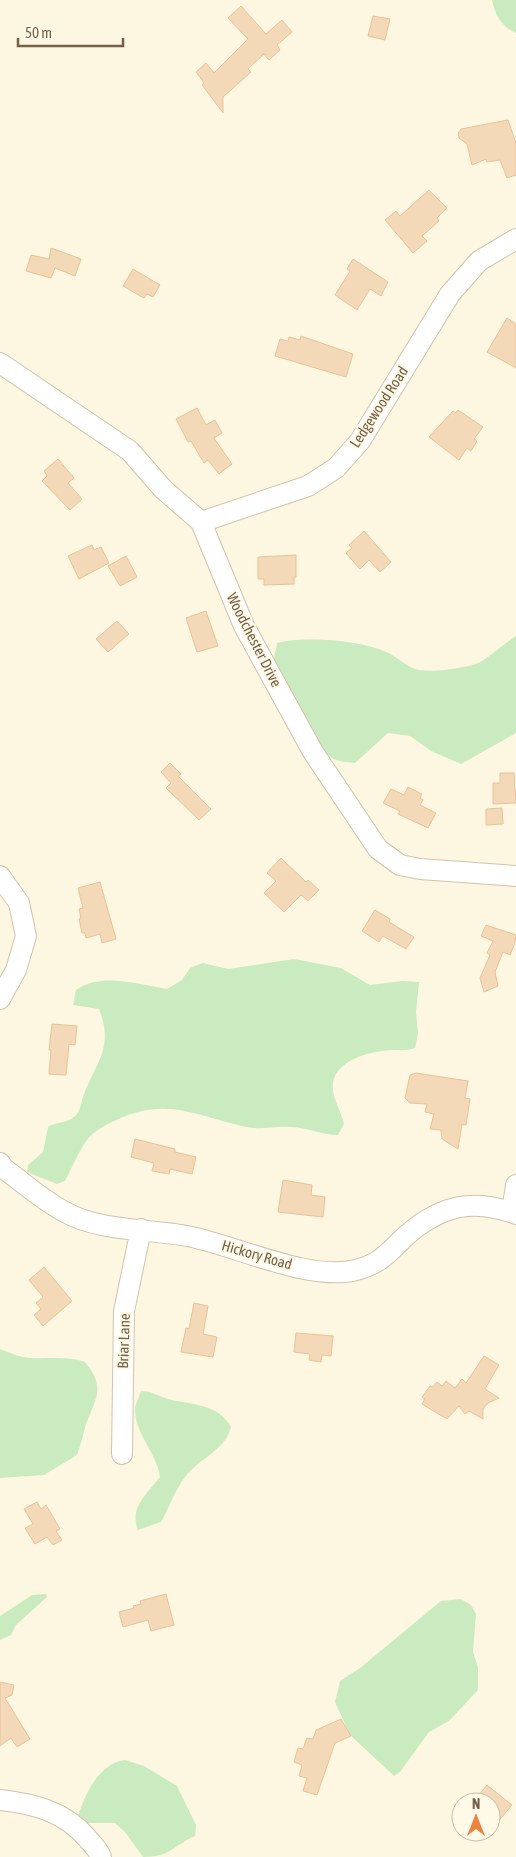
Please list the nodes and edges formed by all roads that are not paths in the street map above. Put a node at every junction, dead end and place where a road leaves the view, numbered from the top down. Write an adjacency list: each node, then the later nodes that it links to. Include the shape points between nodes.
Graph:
1 (516, 239): 3 (street, Ledgewood Road, via 479,261 450,294 360,441 336,468 308,486)
2 (0, 363): 3 (street, Woodchester Drive, via 130,451 164,489)
3 (201, 522): 5 (street, Woodchester Drive, via 244,626 313,752 378,849 400,865 420,869)
4 (0, 876): 6 (street, via 19,903 26,936 16,970)
5 (516, 876)
6 (0, 998)
7 (1, 1167): 10 (street, Hickory Road, via 65,1212 91,1222)
8 (516, 1185): 9 (street)
9 (514, 1213): 10 (street, Hickory Road, via 482,1205 464,1205 440,1212 408,1234 383,1259 355,1270 329,1272 293,1266 188,1237)
10 (141, 1229): 11 (street, Briar Lane, via 124,1311)
11 (122, 1454)
12 (0, 1800): 13 (street, via 54,1811 76,1825)
13 (101, 1857)

